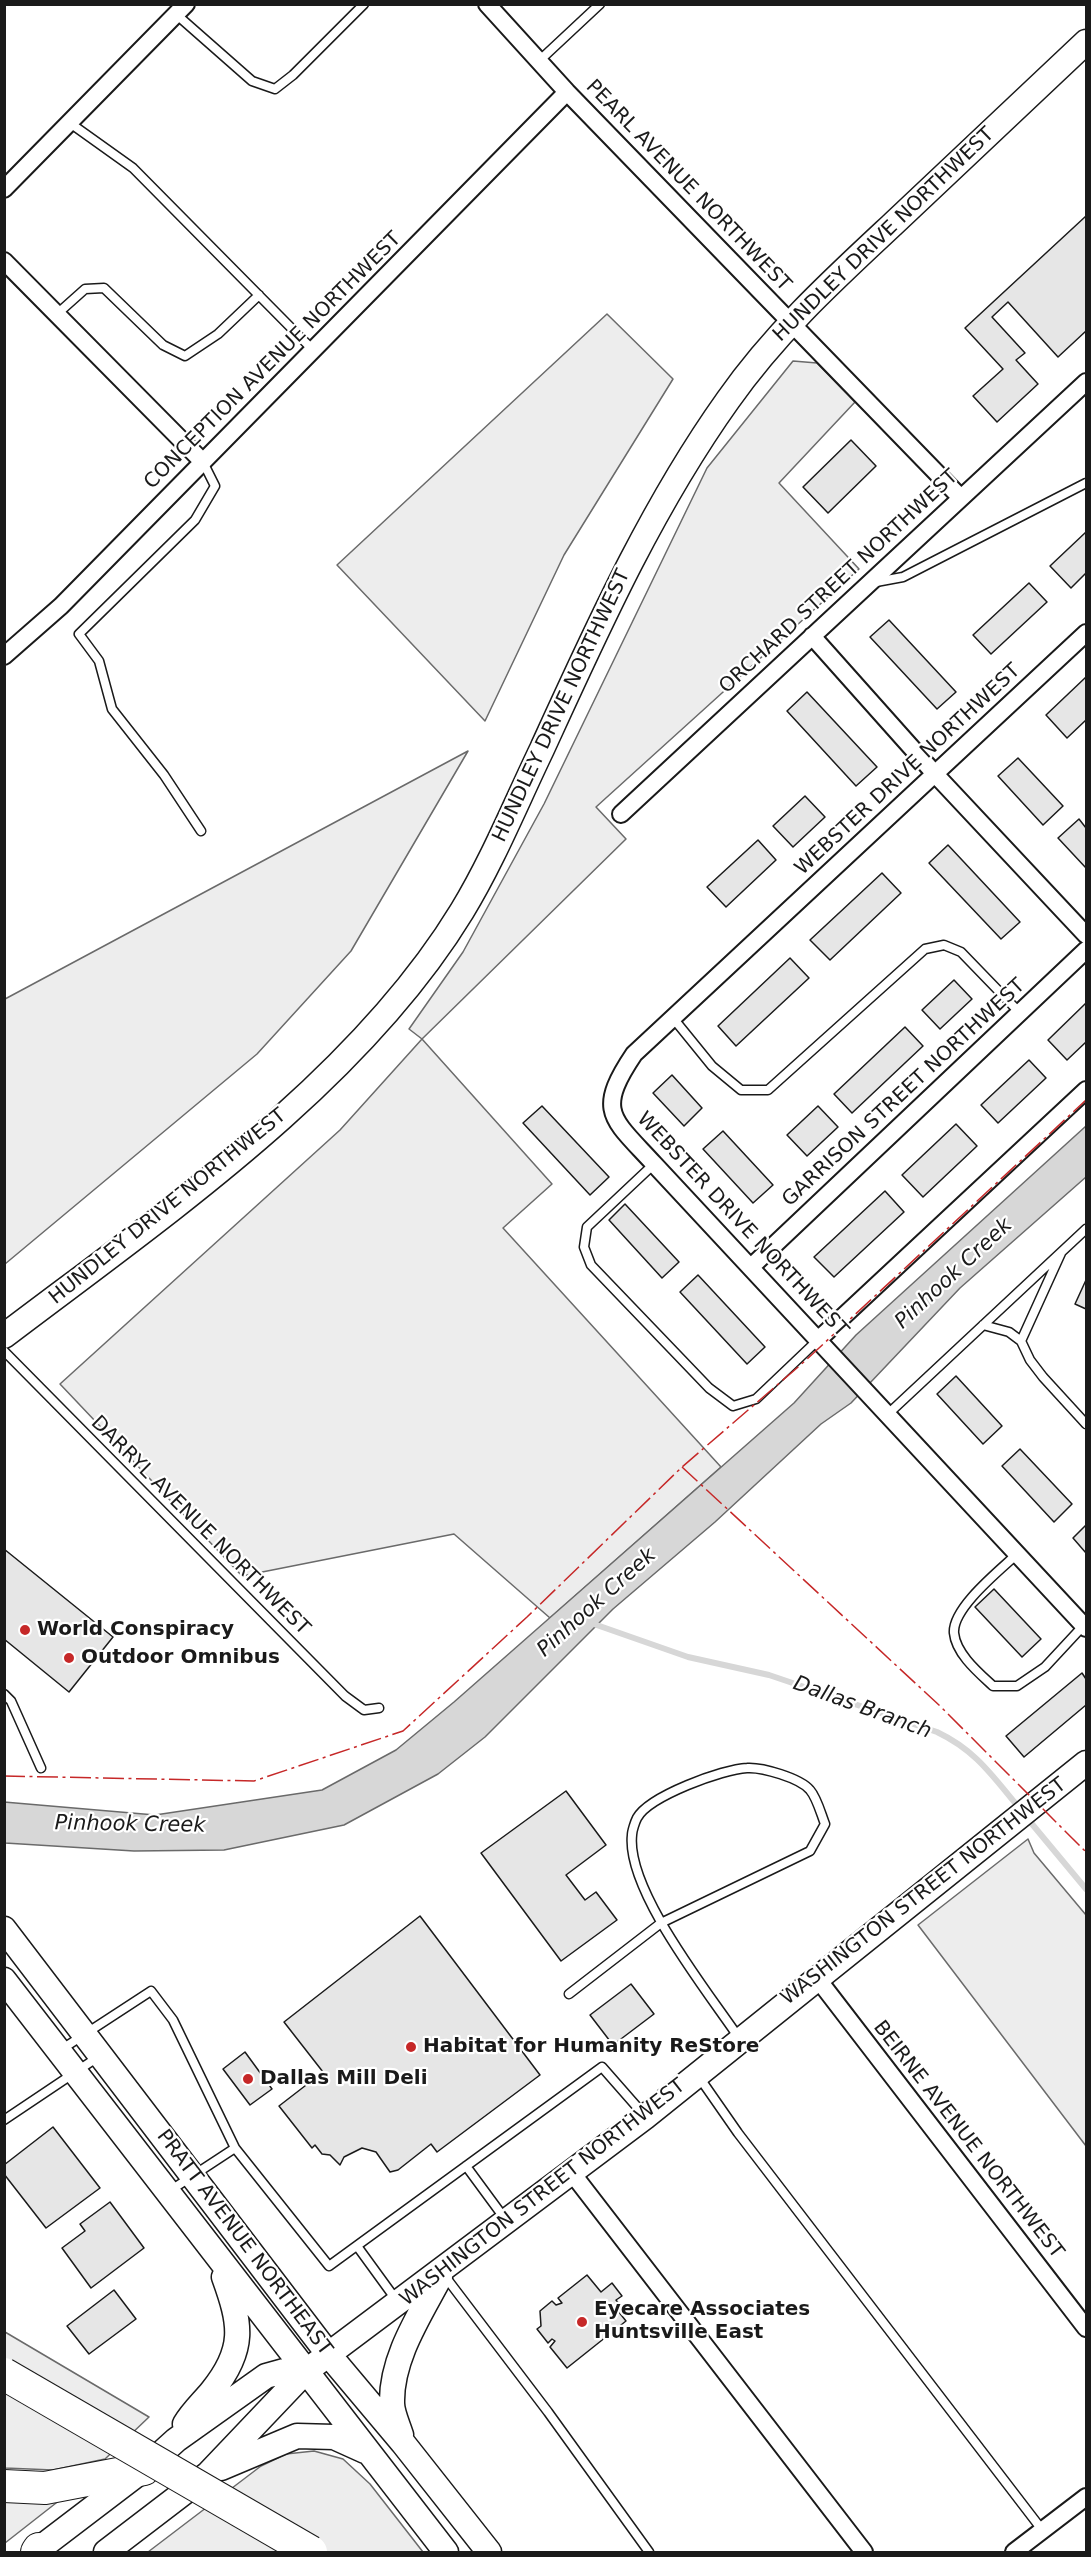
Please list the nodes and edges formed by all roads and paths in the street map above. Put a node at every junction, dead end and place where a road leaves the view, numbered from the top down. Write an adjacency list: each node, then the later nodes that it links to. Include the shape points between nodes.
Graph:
1 (364, 4): 4 (lane, via 275,89 252,81)
2 (487, 4): 6 (street, PEARL AVENUE NORTHWEST)
3 (600, 4): 6 (lane)
4 (182, 10): 8 (street)
5 (1086, 42): 13 (main road, HUNDLEY DRIVE NORTHWEST)
6 (538, 61): 7 (street, PEARL AVENUE NORTHWEST)
7 (567, 92): 13 (street, PEARL AVENUE NORTHWEST); 14 (street, CONCEPTION AVENUE NORTHWEST)
8 (70, 123): 9 (street); 11 (lane, via 133,168)
9 (4, 189)
10 (4, 261): 12 (street)
11 (259, 295): 12 (lane, via 218,334 185,356 163,345 104,288 85,289); 14 (lane)
12 (57, 314): 16 (street)
13 (789, 322): 18 (street, PEARL AVENUE NORTHWEST); 36 (main road, HUNDLEY DRIVE NORTHWEST, via 726,403 648,528 613,594 494,850 434,953 322,1079 262,1133)
14 (313, 350): 16 (street, CONCEPTION AVENUE NORTHWEST)
15 (1086, 382): 18 (street, ORCHARD STREET NORTHWEST)
16 (203, 462): 22 (street, CONCEPTION AVENUE NORTHWEST, via 61,606); 25 (lane, via 215,486 195,520 79,634 99,660 112,709 164,775)
17 (1086, 483): 19 (lane, via 903,576)
18 (961, 498): 19 (street, ORCHARD STREET NORTHWEST)
19 (873, 583): 21 (street, ORCHARD STREET NORTHWEST)
20 (1086, 633): 23 (street, WEBSTER DRIVE NORTHWEST)
21 (812, 636): 23 (street); 24 (street, ORCHARD STREET NORTHWEST)
22 (4, 656)
23 (935, 774): 26 (street); 29 (street, WEBSTER DRIVE NORTHWEST)
24 (621, 814)
25 (201, 831)
26 (1086, 935)
27 (1086, 950): 28 (street, GARRISON STREET NORTHWEST)
28 (1020, 1013): 29 (lane, via 961,952 944,945 925,949 768,1090 741,1090 712,1066); 34 (street, GARRISON STREET NORTHWEST)
29 (672, 1018): 31 (street, WEBSTER DRIVE NORTHWEST, via 634,1054 616,1081 610,1104 619,1125)
30 (1086, 1090): 37 (street)
31 (654, 1164): 34 (street, WEBSTER DRIVE NORTHWEST); 37 (lane, via 587,1227 584,1247 591,1265 709,1388 733,1406 756,1400)
32 (1086, 1228): 33 (lane)
33 (1064, 1247): 35 (lane); 38 (lane)
34 (751, 1267): 37 (street, WEBSTER DRIVE NORTHWEST)
35 (983, 1325): 38 (lane, via 1009,1332); 40 (lane)
36 (4, 1336)
37 (819, 1339): 40 (street, WEBSTER DRIVE NORTHWEST)
38 (1021, 1341): 41 (lane, via 1043,1377)
39 (4, 1351): 45 (lane, DARRYL AVENUE NORTHWEST, via 345,1696 364,1710)
40 (884, 1409): 42 (street, WEBSTER DRIVE NORTHWEST)
41 (1086, 1424)
42 (1017, 1554): 43 (street, WEBSTER DRIVE NORTHWEST); 43 (lane, via 975,1594 958,1617 954,1634 975,1669 993,1686 1017,1686 1045,1667)
43 (1085, 1626)
44 (4, 1694): 47 (lane, via 11,1701)
45 (379, 1708)
46 (1086, 1763): 50 (main road, WASHINGTON STREET NORTHWEST)
47 (41, 1768)
48 (661, 1923): 48 (lane, via 810,1851 825,1824 810,1790 787,1776 748,1768 724,1772 652,1803 637,1817 632,1836 636,1870); 52 (lane); 54 (lane)
49 (4, 1929): 53 (main road, PRATT AVENUE NORTHEAST)
50 (817, 1978): 54 (main road, WASHINGTON STREET NORTHWEST); 71 (street, BEIRNE AVENUE NORTHWEST)
51 (4, 1980): 55 (main road, PRATT AVENUE NORTHEAST)
52 (569, 1994)
53 (85, 2034): 55 (lane); 56 (main road, PRATT AVENUE NORTHEAST); 61 (lane, via 151,1991 173,2020)
54 (739, 2039): 58 (main road, WASHINGTON STREET NORTHWEST)
55 (59, 2051): 57 (main road, PRATT AVENUE NORTHEAST)
56 (100, 2055): 57 (lane); 64 (main road, PRATT AVENUE NORTHEAST)
57 (76, 2073): 60 (lane); 65 (main road, PRATT AVENUE NORTHEAST)
58 (697, 2074): 59 (main road, WASHINGTON STREET NORTHWEST); 82 (lane, via 738,2133)
59 (645, 2117): 62 (lane, via 602,2067); 63 (main road, WASHINGTON STREET NORTHWEST)
60 (4, 2120)
61 (235, 2148): 64 (lane); 67 (lane, via 329,2266)
62 (466, 2166): 66 (lane); 67 (lane)
63 (572, 2173): 66 (main road, WASHINGTON STREET NORTHWEST); 89 (street)
64 (194, 2177): 65 (lane); 72 (main road, PRATT AVENUE NORTHEAST)
65 (168, 2192): 68 (main road, PRATT AVENUE NORTHEAST)
66 (507, 2222): 69 (main road, WASHINGTON STREET NORTHWEST)
67 (357, 2246): 70 (lane)
68 (216, 2255): 73 (main road, PRATT AVENUE NORTHEAST); 75 (main road, via 237,2313 235,2353)
69 (442, 2272): 70 (main road, WASHINGTON STREET NORTHWEST); 76 (main road, via 407,2340 395,2376 392,2405); 88 (lane)
70 (399, 2303): 72 (main road, WASHINGTON STREET NORTHWEST)
71 (1086, 2328)
72 (329, 2355): 73 (main road, WASHINGTON STREET NORTHWEST); 76 (main road, PRATT AVENUE NORTHEAST)
73 (305, 2372): 75 (main road, via 284,2371 266,2376); 77 (main road, PRATT AVENUE NORTHEAST); 79 (main road, WASHINGTON STREET NORTHWEST)
74 (4, 2374): 85 (highway, bridge)
75 (176, 2440): 78 (main road)
76 (403, 2443): 87 (main road, PRATT AVENUE NORTHEAST)
77 (368, 2453): 79 (main road, via 334,2437 297,2436); 86 (main road, PRATT AVENUE NORTHEAST)
78 (144, 2469): 80 (highway, via 45,2488); 83 (main road)
79 (208, 2474): 84 (main road, WASHINGTON STREET NORTHWEST)
80 (4, 2486)
81 (1086, 2497): 82 (street)
82 (1043, 2530): 90 (street)
83 (37, 2552)
84 (106, 2553)
85 (311, 2553)
86 (446, 2553)
87 (489, 2553)
88 (649, 2553)
89 (864, 2553)
90 (1014, 2553)

